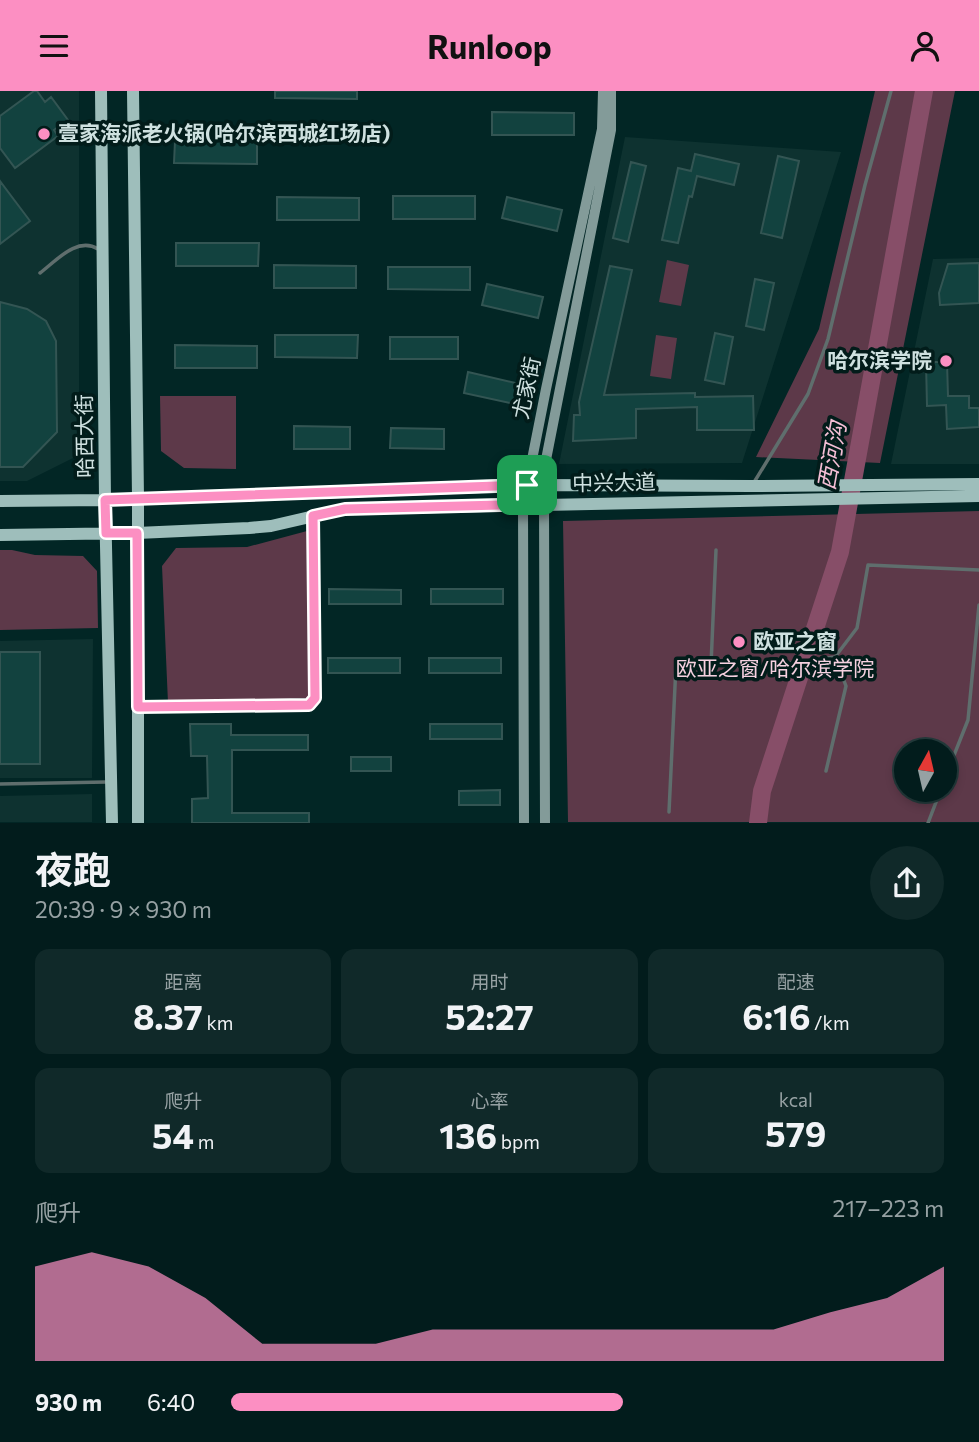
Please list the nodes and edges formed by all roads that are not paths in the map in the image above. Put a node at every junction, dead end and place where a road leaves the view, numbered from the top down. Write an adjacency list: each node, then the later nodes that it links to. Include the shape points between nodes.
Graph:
1 (101, 91): 6 (main road, 哈西大街)
2 (133, 91): 14 (main road)
3 (603, 91): 9 (main road, 尤家街, via 603,129)
4 (611, 91): 10 (main road, 尤家街, via 611,130)
5 (891, 91): 11 (lane, via 828,339 808,394)
6 (102, 256): 7 (lane, via 95,247 78,246); 15 (main road, 哈西大街)
7 (40, 274)
8 (979, 484): 12 (main road, 中兴大道)
9 (527, 485): 10 (main road, 中兴大道); 14 (main road, 中兴大道); 18 (main road, 尤家街)
10 (541, 485): 11 (main road, 中兴大道); 17 (main road, 尤家街)
11 (751, 486): 12 (main road, 中兴大道)
12 (915, 491): 13 (main road, 中兴大道); 17 (main road, 中兴大道, via 826,498)
13 (979, 496)
14 (138, 498): 15 (main road, 中兴大道); 21 (main road)
15 (105, 500): 16 (main road, 中兴大道); 20 (main road, 哈西大街)
16 (0, 501)
17 (544, 504): 18 (main road, 中兴大道); 38 (main road, 尤家街)
18 (523, 505): 19 (main road, 中兴大道, via 345,509); 37 (main road, 尤家街)
19 (313, 516): 21 (main road, 中兴大道, via 271,526); 28 (lane, via 315,698 309,705)
20 (106, 533): 21 (main road, 中兴大道); 22 (main road, 中兴大道); 31 (main road, 哈西大街)
21 (137, 533): 28 (main road)
22 (0, 535)
23 (716, 550): 27 (lane)
24 (979, 569): 26 (lane, via 868,565 857,628)
25 (979, 605): 29 (lane, via 968,720)
26 (835, 657): 27 (lane, via 769,666); 30 (lane, via 846,686)
27 (711, 665): 34 (lane, via 676,665)
28 (138, 707): 36 (main road)
29 (957, 748)
30 (826, 771)
31 (112, 782): 32 (lane); 35 (main road, 哈西大街)
32 (0, 784)
33 (936, 802): 39 (lane)
34 (669, 812)
35 (112, 823)
36 (138, 823)
37 (524, 823)
38 (545, 823)
39 (928, 823)

